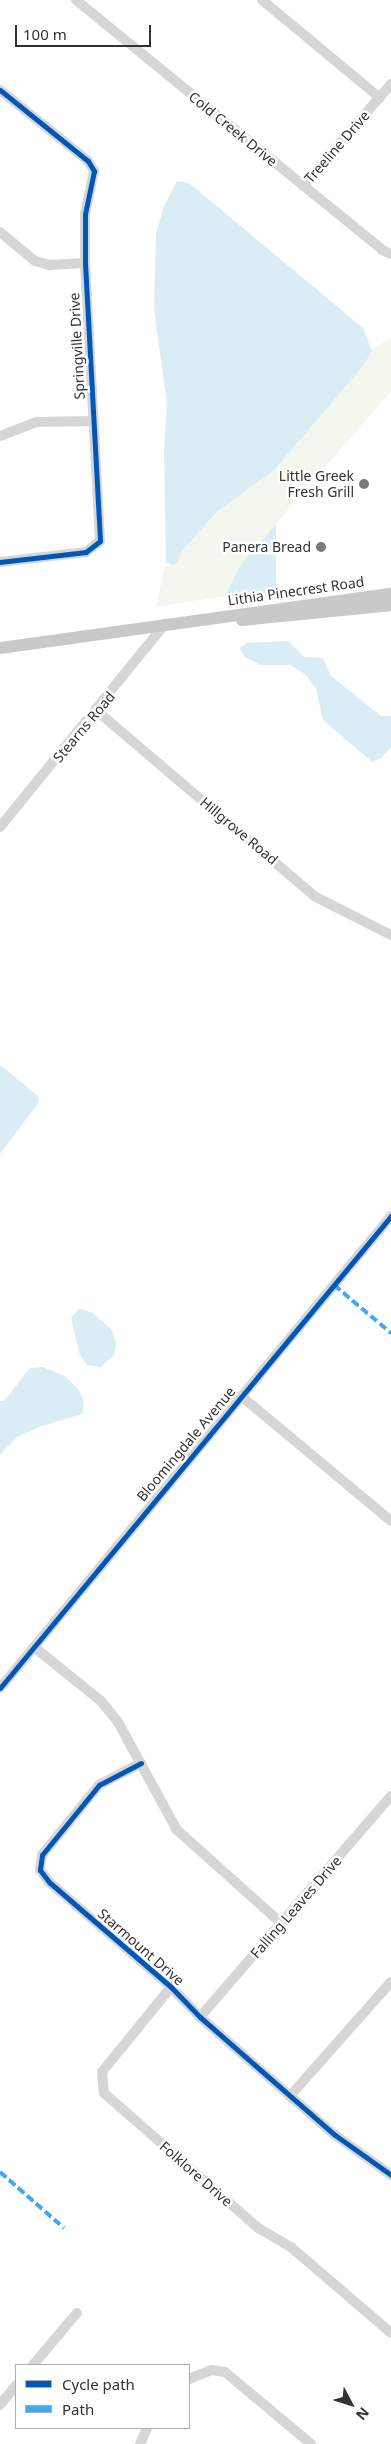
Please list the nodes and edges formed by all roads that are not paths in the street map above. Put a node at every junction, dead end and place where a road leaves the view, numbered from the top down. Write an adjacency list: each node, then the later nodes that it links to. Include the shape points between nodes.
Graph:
1 (76, 0): 6 (street, Cold Creek Drive)
2 (262, 0): 5 (street)
3 (391, 84): 5 (street, Treeline Drive)
4 (0, 90): 9 (street, Springville Drive, via 92,166 94,175 85,214)
5 (380, 98): 6 (street, Treeline Drive)
6 (303, 186): 8 (street, Cold Creek Drive)
7 (0, 232): 9 (street, via 35,261 49,265)
8 (391, 254)
9 (84, 263): 10 (street, Springville Drive)
10 (93, 421): 11 (street, via 36,422); 12 (street, Springville Drive, via 100,542 86,552)
11 (0, 436)
12 (0, 562)
13 (391, 594): 15 (main road, Lithia Pinecrest Road)
14 (391, 605): 15 (main road, Lithia Pinecrest Road, via 254,620)
15 (204, 620): 16 (main road, Lithia Pinecrest Road)
16 (165, 624): 17 (main road, Lithia Pinecrest Road); 20 (street, Stearns Road)
17 (95, 633): 18 (main road, Lithia Pinecrest Road); 19 (main road, Lithia Pinecrest Road)
18 (0, 642)
19 (0, 648)
20 (97, 711): 21 (street, Stearns Road); 22 (street, Hillgrove Road, via 314,896)
21 (0, 827)
22 (391, 935)
23 (391, 1216): 24 (street, Bloomingdale Avenue)
24 (241, 1396): 25 (street); 26 (street, Bloomingdale Avenue)
25 (391, 1521)
26 (34, 1647): 27 (street, Bloomingdale Avenue); 28 (street, via 100,1701 118,1722)
27 (0, 1688)
28 (141, 1763): 30 (street, via 177,1830); 32 (street, Starmount Drive, via 99,1785 42,1855 40,1870 49,1882)
29 (391, 1796): 30 (street, Falling Leaves Drive)
30 (282, 1924): 33 (street, Falling Leaves Drive)
31 (391, 1982): 34 (street)
32 (171, 1987): 33 (street, Starmount Drive); 37 (street, Folklore Drive, via 102,2072 104,2093 258,2228 292,2248)
33 (200, 2017): 34 (street, Starmount Drive)
34 (290, 2096): 35 (street, Starmount Drive, via 335,2135)
35 (391, 2176)
36 (77, 2313): 38 (street)
37 (391, 2333)
38 (34, 2364)
39 (190, 2379): 44 (street, via 211,2370 225,2372)
40 (15, 2387): 41 (street)
41 (0, 2405)
42 (147, 2429): 43 (street)
43 (140, 2444)
44 (311, 2444)

